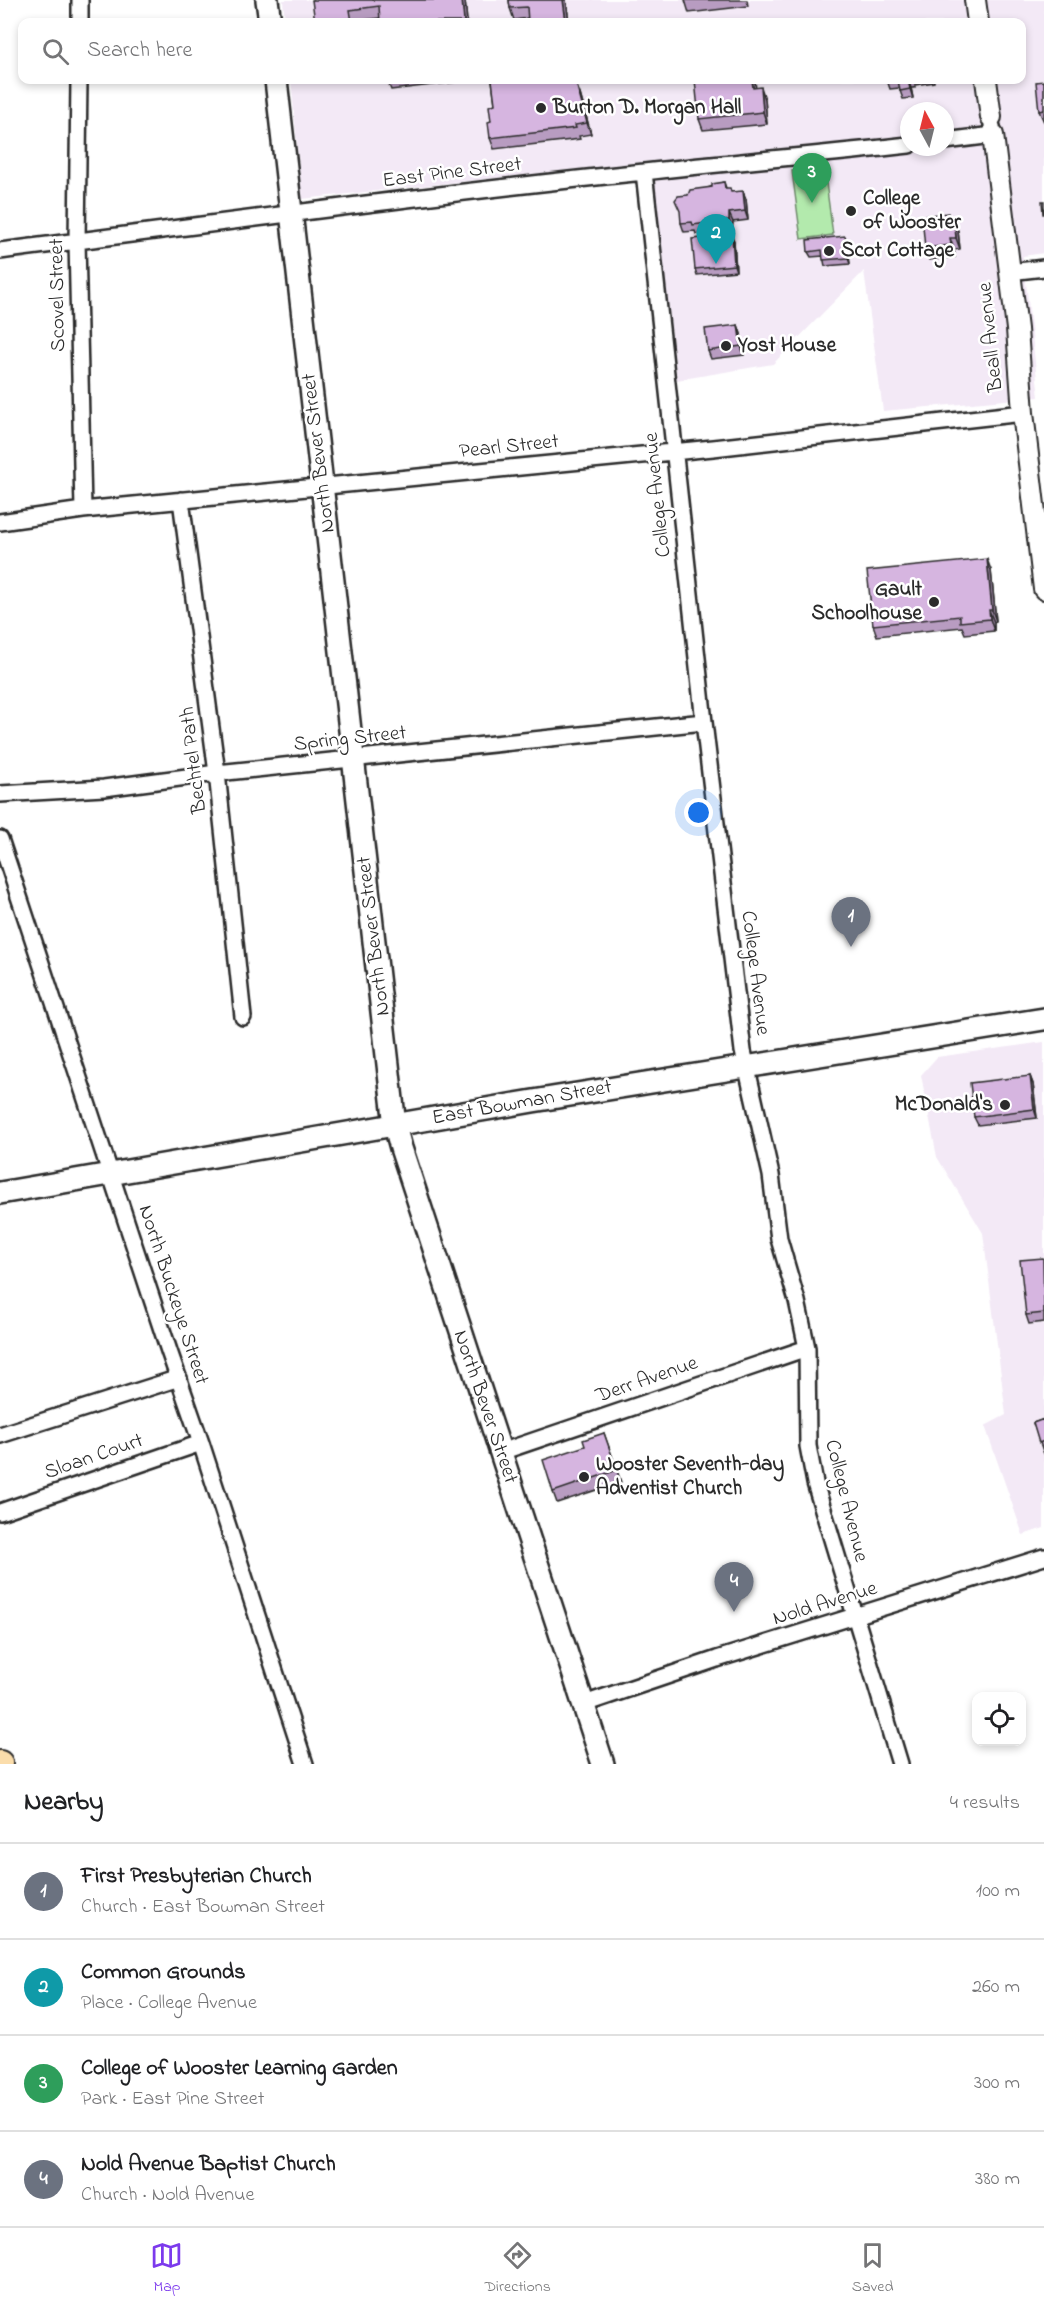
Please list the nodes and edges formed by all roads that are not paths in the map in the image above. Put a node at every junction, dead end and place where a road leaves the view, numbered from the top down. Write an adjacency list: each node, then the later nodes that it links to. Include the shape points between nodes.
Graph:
1 (80, 0): 4 (street)
2 (267, 0): 5 (main road)
3 (975, 0): 6 (street)
4 (80, 18)
5 (269, 18)
6 (977, 18)
7 (79, 84): 15 (street, Scovel Street)
8 (276, 84): 14 (main road, North Bever Street)
9 (987, 84): 10 (street, Beall Avenue)
10 (992, 126): 11 (street); 18 (street, Beall Avenue)
11 (954, 138)
12 (900, 146): 13 (street, East Pine Street)
13 (644, 171): 14 (street, East Pine Street); 20 (street, College Avenue)
14 (291, 213): 15 (street, East Pine Street); 21 (main road, North Bever Street)
15 (77, 241): 16 (street, East Pine Street); 23 (street, Scovel Street)
16 (0, 251)
17 (1044, 268): 18 (street)
18 (1009, 272): 19 (street, Beall Avenue)
19 (1023, 413): 20 (street, Pearl Street); 25 (street, Beall Avenue)
20 (674, 451): 21 (street, Pearl Street); 26 (street, College Avenue)
21 (323, 486): 22 (street, Pearl Street); 27 (main road, North Bever Street)
22 (181, 500): 23 (street, Pearl Street); 28 (street, Bechtel Path)
23 (83, 510): 24 (street, Pearl Street)
24 (0, 522)
25 (1044, 589)
26 (704, 722): 27 (street, Spring Street); 33 (street, College Avenue)
27 (352, 760): 28 (street, Spring Street); 34 (main road, North Bever Street)
28 (217, 773): 29 (street, Spring Street, via 104,788); 31 (street, Bechtel Path)
29 (0, 794)
30 (0, 839): 35 (street, North Buckeye Street)
31 (243, 1017)
32 (1044, 1019): 33 (main road, East Bowman Street)
33 (745, 1066): 34 (main road, East Bowman Street); 37 (street, College Avenue, via 771,1175 779,1239)
34 (395, 1126): 35 (main road, East Bowman Street); 41 (main road, North Bever Street)
35 (109, 1167): 36 (main road, East Bowman Street); 38 (street, North Buckeye Street)
36 (0, 1193)
37 (807, 1348): 41 (street, Derr Avenue); 44 (street, College Avenue, via 808,1446 815,1483)
38 (179, 1378): 39 (street); 40 (street, North Buckeye Street)
39 (0, 1436)
40 (201, 1443): 42 (street, Sloan Court); 46 (street, North Buckeye Street)
41 (501, 1452): 45 (main road, North Bever Street)
42 (0, 1512)
43 (1044, 1557): 44 (street, Nold Avenue)
44 (855, 1617): 45 (street, Nold Avenue); 48 (street, College Avenue)
45 (584, 1704): 47 (main road, North Bever Street)
46 (305, 1764)
47 (603, 1764)
48 (900, 1764)

